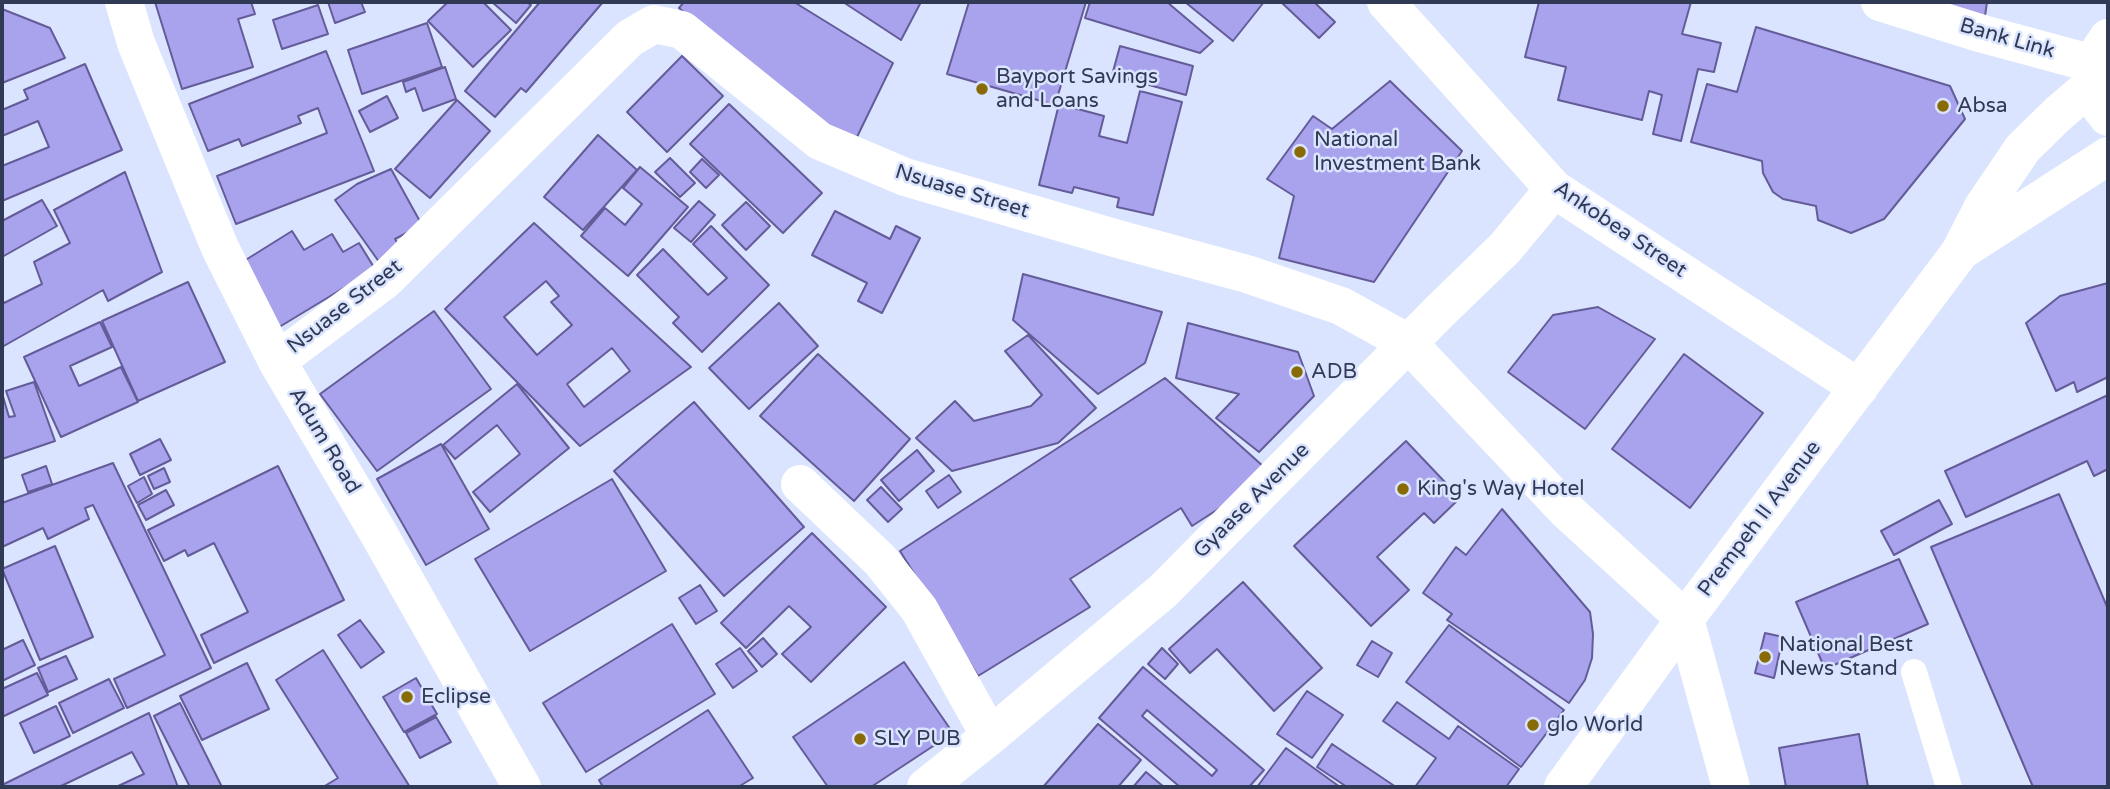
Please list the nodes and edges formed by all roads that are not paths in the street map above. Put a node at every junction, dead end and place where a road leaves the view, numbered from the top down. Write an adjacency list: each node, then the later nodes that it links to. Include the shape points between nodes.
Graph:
1 (124, 2): 9 (street, Adum Road, via 136,43 220,248)
2 (1385, 2): 6 (street, Ankobea Street)
3 (1880, 2): 4 (street, Bank Link)
4 (2101, 76): 7 (street, Prempeh II Avenue, via 2023,148)
5 (2108, 156): 7 (street, Prempeh II Avenue)
6 (1554, 189): 8 (street, Gyaase Avenue, via 1505,248); 10 (street, Ankobea Street)
7 (1959, 253): 10 (street, Prempeh II Avenue)
8 (1408, 343): 9 (street, Nsuase Street, via 1341,306 1247,274 905,177 820,141 682,30 654,24 630,38 385,280); 12 (street, Nsuase Street, via 1566,510); 14 (street, Gyaase Avenue, via 1163,591)
9 (276, 361): 15 (street, Adum Road)
10 (1859, 388): 12 (street, Prempeh II Avenue)
11 (800, 484): 14 (street, via 880,559 919,609)
12 (1685, 619): 17 (street, Prempeh II Avenue); 18 (street)
13 (1914, 672): 19 (lane)
14 (990, 736): 16 (street, Gyaase Avenue)
15 (522, 787)
16 (926, 787)
17 (1563, 787)
18 (1731, 787)
19 (1949, 787)

